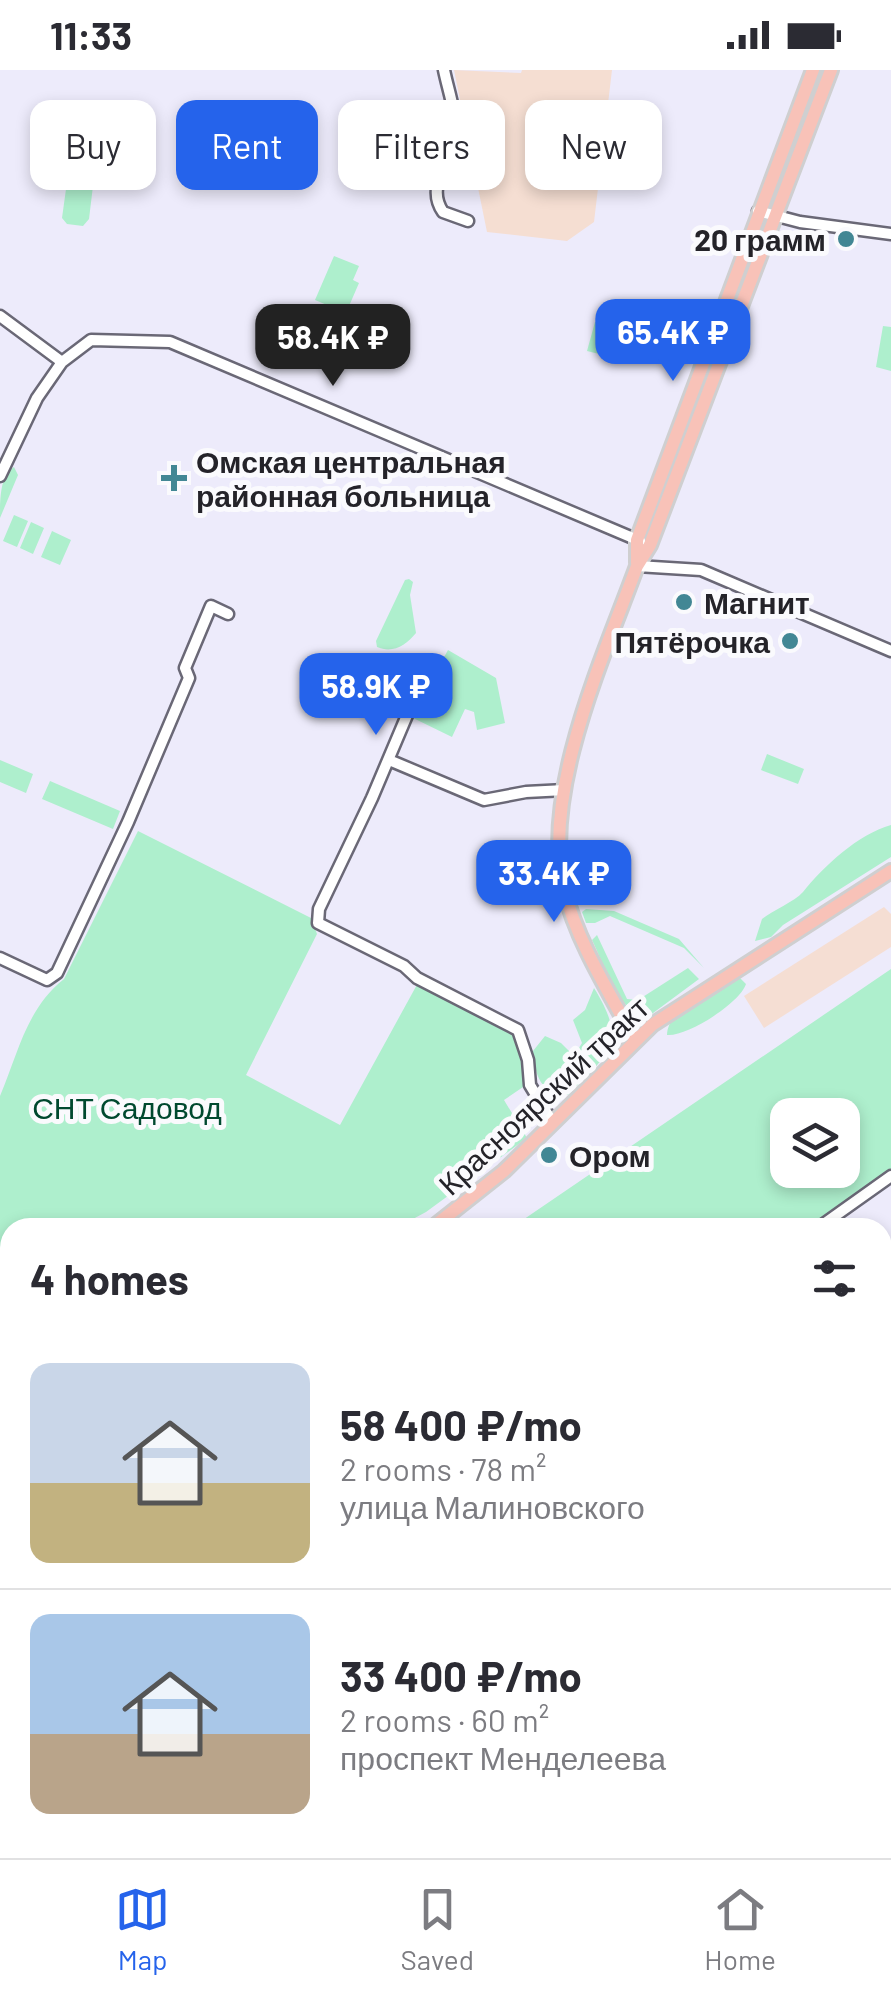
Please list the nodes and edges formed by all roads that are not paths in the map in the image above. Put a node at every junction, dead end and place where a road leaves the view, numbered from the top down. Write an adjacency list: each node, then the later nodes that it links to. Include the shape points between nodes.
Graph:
1 (444, 70): 6 (street, via 455,140 437,200 443,212)
2 (813, 70): 4 (main road)
3 (831, 70): 5 (main road)
4 (758, 211): 5 (street); 11 (main road)
5 (773, 217): 7 (street); 11 (main road)
6 (468, 221)
7 (891, 234)
8 (0, 316): 9 (street)
9 (62, 362): 10 (street); 11 (street, via 92,340 170,342)
10 (0, 476)
11 (644, 542): 12 (main road)
12 (637, 565): 14 (street, via 702,570); 17 (main road, via 584,708)
13 (228, 614): 19 (street, via 211,606 184,668 189,678 57,973 47,980)
14 (891, 651)
15 (416, 694): 16 (street)
16 (388, 760): 17 (street, via 484,800); 21 (street, via 318,924 518,1030 530,1085)
17 (565, 790): 20 (main road, via 563,884)
18 (891, 872): 20 (main road, Красноярский тракт)
19 (0, 958)
20 (635, 1040): 21 (main road, Красноярский тракт)
21 (554, 1123): 23 (main road, Красноярский тракт)
22 (891, 1176): 24 (street)
23 (445, 1218)
24 (832, 1218)

